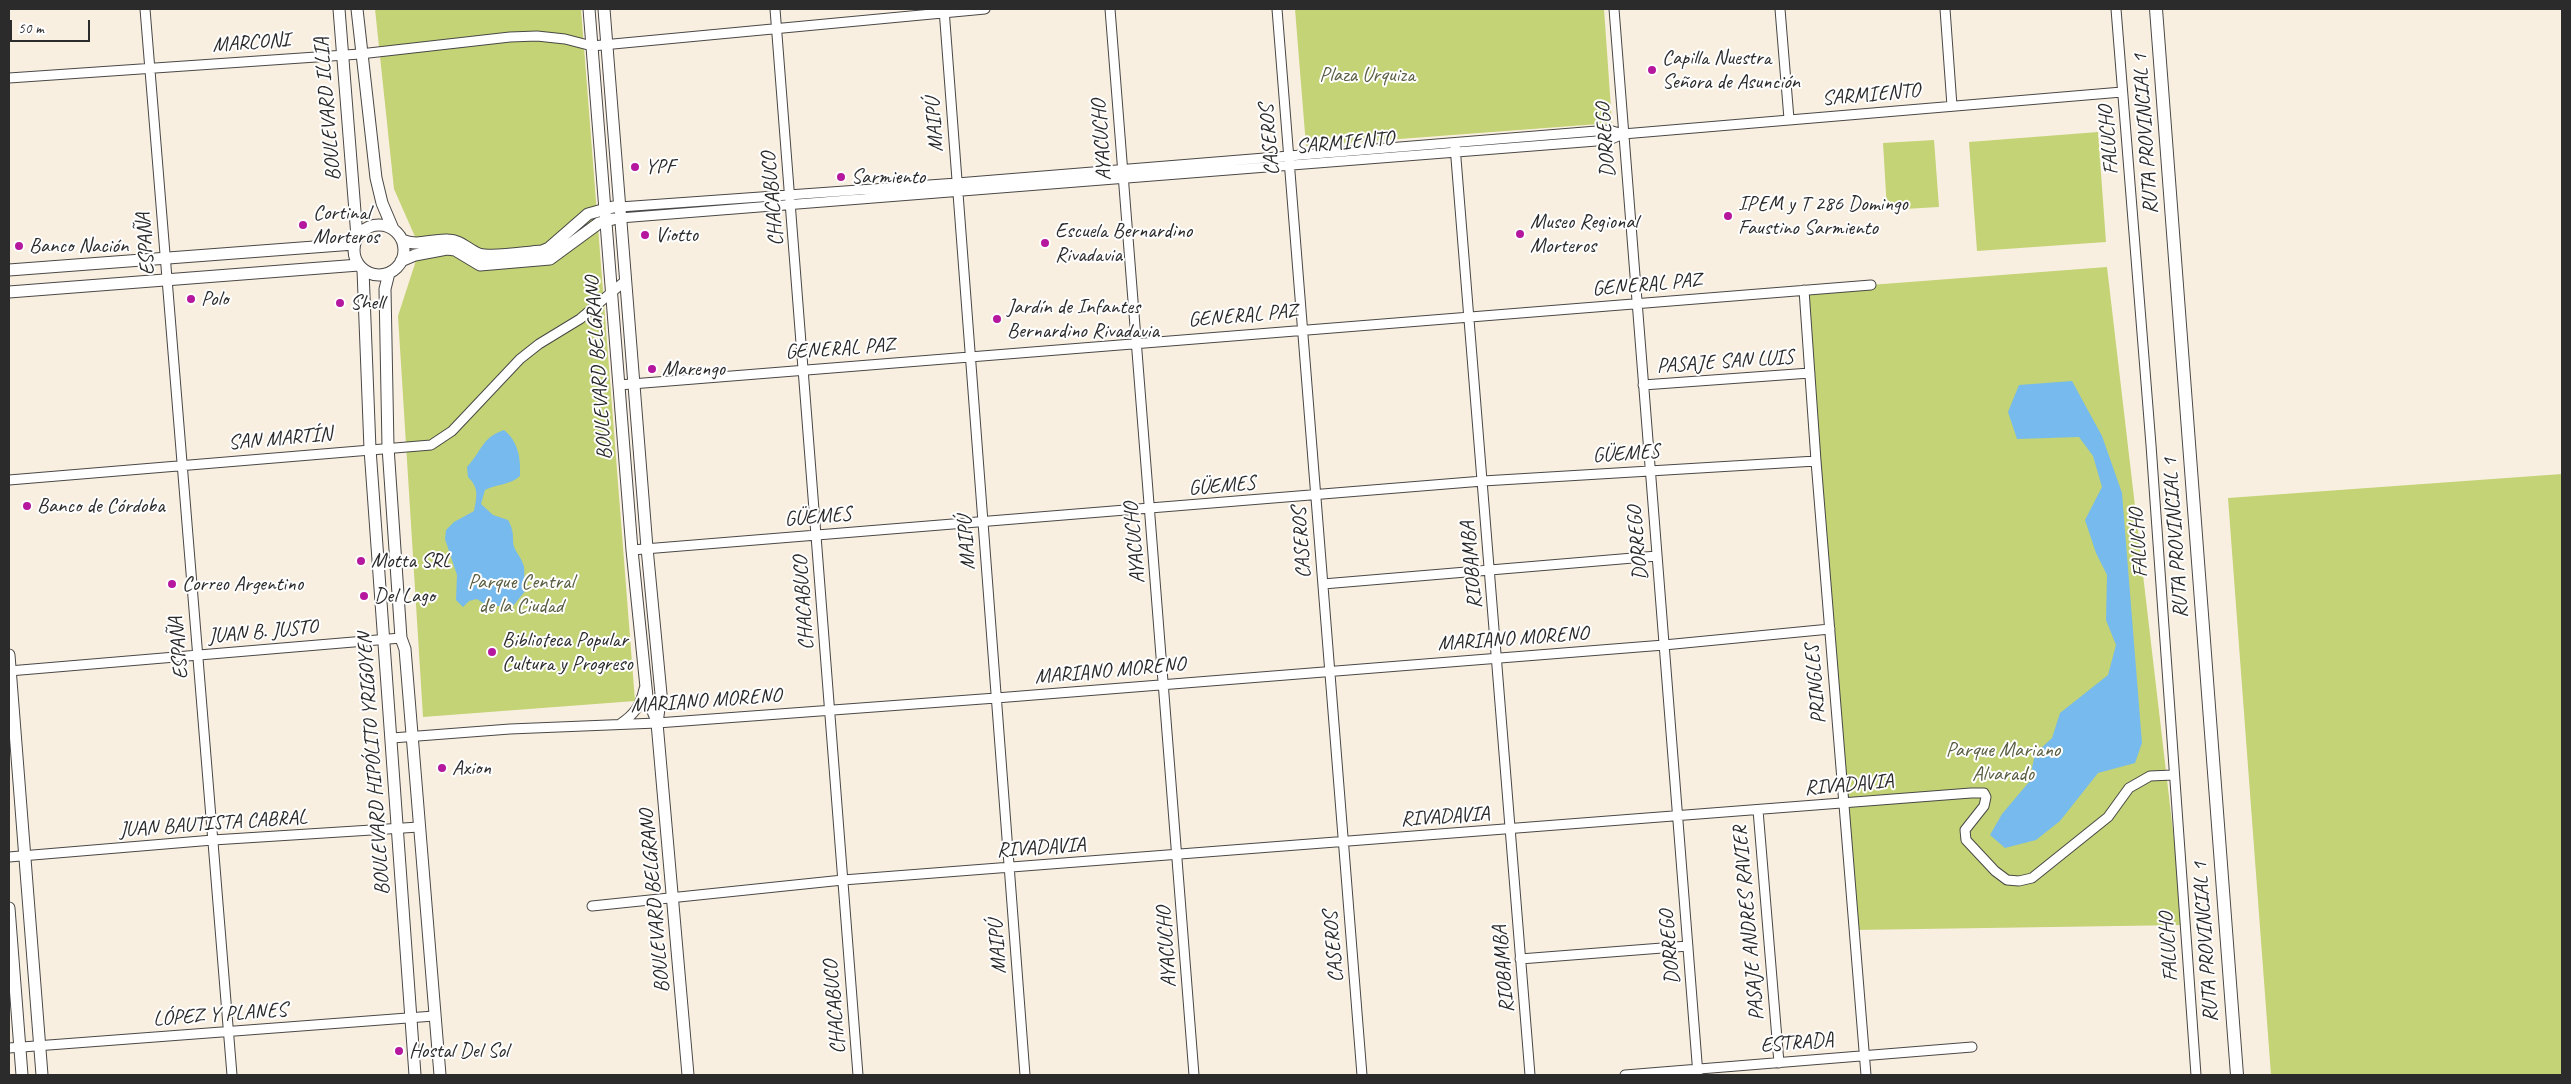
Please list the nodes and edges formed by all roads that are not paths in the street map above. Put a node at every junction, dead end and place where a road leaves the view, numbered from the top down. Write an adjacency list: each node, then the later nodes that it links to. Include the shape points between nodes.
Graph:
1 (145, 9): 21 (street, ESPAÑA)
2 (339, 9): 19 (street, BOULEVARD ILLIA)
3 (357, 9): 20 (street, BOULEVARD ILLIA)
4 (589, 9): 18 (street, BOULEVARD BELGRANO)
5 (604, 9): 17 (street, BOULEVARD BELGRANO)
6 (775, 9): 16 (street, CHACABUCO)
7 (985, 9): 15 (street, MARCONI)
8 (1110, 9): 29 (street, AYACUCHO)
9 (1277, 9): 28 (street, CASEROS)
10 (1614, 9): 26 (street, DORREGO)
11 (1780, 9): 25 (street)
12 (1945, 9): 24 (street)
13 (2116, 9): 23 (street, FALUCHO)
14 (2156, 9): 121 (main road, RUTA PROVINCIAL 1)
15 (944, 10): 16 (street, MARCONI); 30 (street, MAIPÚ)
16 (776, 27): 17 (street, MARCONI); 31 (street, CHACABUCO)
17 (608, 44): 18 (street, MARCONI); 33 (street, BOULEVARD BELGRANO)
18 (592, 46): 20 (street, MARCONI, via 537,36); 32 (street, BOULEVARD BELGRANO)
19 (343, 54): 20 (street, MARCONI); 21 (street, MARCONI); 37 (street, BOULEVARD ILLIA)
20 (360, 54): 35 (street, BOULEVARD ILLIA, via 376,178)
21 (150, 68): 22 (street, MARCONI); 38 (street, ESPAÑA)
22 (9, 78)
23 (2122, 92): 24 (street, SARMIENTO); 93 (street, FALUCHO, via 2151,445)
24 (1952, 106): 25 (street, SARMIENTO)
25 (1788, 120): 26 (street, SARMIENTO)
26 (1623, 134): 27 (street, SARMIENTO, via 1609,140); 50 (street, DORREGO)
27 (1455, 147): 28 (street, SARMIENTO); 51 (street, RIOBAMBA)
28 (1290, 161): 29 (street, SARMIENTO); 52 (street, CASEROS)
29 (1123, 174): 30 (street, SARMIENTO); 53 (street, AYACUCHO)
30 (957, 187): 31 (street, SARMIENTO); 54 (street, MAIPÚ)
31 (791, 200): 33 (street, SARMIENTO); 55 (street, CHACABUCO)
32 (606, 208): 33 (street); 34 (street, BOULEVARD BELGRANO); 39 (street, via 588,214 549,248)
33 (620, 212): 34 (street); 45 (street, BOULEVARD BELGRANO)
34 (606, 221): 39 (street, via 585,232 550,259); 49 (street, BOULEVARD BELGRANO)
35 (393, 230): 36 (street); 37 (street, via 385,226 370,227)
36 (402, 240): 39 (street, via 417,244 456,241 479,254); 40 (street)
37 (356, 241): 38 (street); 41 (street, via 355,259)
38 (164, 258): 42 (street); 44 (street, ESPAÑA)
39 (512, 258): 40 (street, via 480,265 455,250 447,249 415,254)
40 (401, 261): 43 (street)
41 (361, 268): 43 (street, via 376,275); 44 (street); 61 (street, BOULEVARD HIPÓLITO YRIGOYEN)
42 (9, 270)
43 (389, 273): 60 (street, BOULEVARD HIPÓLITO YRIGOYEN, via 385,289)
44 (166, 280): 48 (street); 63 (street, ESPAÑA)
45 (625, 282): 49 (street, SAN MARTÍN); 57 (street, BOULEVARD BELGRANO)
46 (1871, 285): 47 (street, GENERAL PAZ)
47 (1804, 290): 50 (street, GENERAL PAZ); 56 (street, PRINGLES)
48 (9, 292)
49 (611, 293): 58 (street, BOULEVARD BELGRANO); 60 (street, SAN MARTÍN, via 580,319 520,359 452,431 431,445)
50 (1636, 304): 51 (street, GENERAL PAZ); 59 (street, DORREGO)
51 (1469, 316): 52 (street, GENERAL PAZ); 66 (street, RIOBAMBA)
52 (1303, 329): 53 (street, GENERAL PAZ); 67 (street, CASEROS)
53 (1136, 342): 54 (street, GENERAL PAZ); 68 (street, AYACUCHO)
54 (970, 357): 55 (street, GENERAL PAZ); 69 (street, MAIPÚ)
55 (803, 369): 57 (street, GENERAL PAZ); 70 (street, CHACABUCO)
56 (1810, 373): 59 (street, PASAJE SAN LUIS); 62 (street, PRINGLES)
57 (633, 384): 58 (street, GENERAL PAZ); 71 (street, BOULEVARD BELGRANO)
58 (618, 385): 72 (street, BOULEVARD BELGRANO)
59 (1643, 385): 64 (street, DORREGO)
60 (388, 447): 61 (street, SAN MARTÍN); 77 (street, BOULEVARD HIPÓLITO YRIGOYEN)
61 (370, 449): 63 (street, SAN MARTÍN); 78 (street, BOULEVARD HIPÓLITO YRIGOYEN)
62 (1816, 461): 64 (street, GÜEMES); 76 (street, PRINGLES)
63 (181, 465): 65 (street, SAN MARTÍN); 81 (street, ESPAÑA)
64 (1650, 470): 66 (street, GÜEMES); 73 (street, DORREGO)
65 (9, 480)
66 (1483, 482): 67 (street, GÜEMES); 74 (street, RIOBAMBA)
67 (1316, 496): 68 (street, GÜEMES); 75 (street, CASEROS)
68 (1150, 510): 69 (street, GÜEMES); 86 (street, AYACUCHO)
69 (982, 522): 70 (street, GÜEMES); 87 (street, MAIPÚ)
70 (816, 534): 71 (street, GÜEMES); 88 (street, CHACABUCO)
71 (647, 548): 72 (street, GÜEMES); 89 (street, BOULEVARD BELGRANO, via 661,694)
72 (632, 550): 85 (street, BOULEVARD BELGRANO)
73 (1657, 556): 74 (street); 79 (street, DORREGO)
74 (1490, 570): 75 (street); 82 (street, RIOBAMBA)
75 (1323, 584): 83 (street, CASEROS)
76 (1830, 629): 79 (street, MARIANO MORENO); 94 (street, PRINGLES)
77 (401, 638): 78 (street, JUAN B. JUSTO); 91 (street, BOULEVARD HIPÓLITO YRIGOYEN, via 405,649)
78 (384, 640): 81 (street, JUAN B. JUSTO); 92 (street, BOULEVARD HIPÓLITO YRIGOYEN)
79 (1664, 645): 82 (street, MARIANO MORENO); 96 (street, DORREGO)
80 (9, 655): 84 (street)
81 (197, 655): 84 (street, JUAN B. JUSTO); 100 (street, ESPAÑA)
82 (1497, 658): 83 (street, MARIANO MORENO); 99 (street, RIOBAMBA)
83 (1330, 670): 86 (street, MARIANO MORENO); 101 (street, CASEROS)
84 (9, 671): 103 (street)
85 (646, 683): 89 (street, BOULEVARD BELGRANO, via 647,697); 90 (street, via 640,705)
86 (1164, 684): 87 (street, MARIANO MORENO); 102 (street, AYACUCHO)
87 (996, 698): 88 (street, MARIANO MORENO); 105 (street, MAIPÚ)
88 (830, 710): 89 (street, MARIANO MORENO); 106 (street, CHACABUCO)
89 (657, 723): 90 (street, MARIANO MORENO); 107 (street, BOULEVARD BELGRANO)
90 (620, 724): 91 (street, MARIANO MORENO)
91 (412, 737): 92 (street, MARIANO MORENO); 97 (street, BOULEVARD HIPÓLITO YRIGOYEN)
92 (392, 738): 98 (street, BOULEVARD HIPÓLITO YRIGOYEN)
93 (2173, 775): 94 (street, RIVADAVIA, via 2150,776 2136,782 2108,817 2032,878 2019,881 2007,880 1994,871 1966,840 1965,830 1984,806 1984,793); 135 (street, FALUCHO)
94 (1844, 804): 95 (street, RIVADAVIA); 118 (street, PRINGLES)
95 (1758, 810): 96 (street, RIVADAVIA); 119 (street, PASAJE ANDRES RAVIER)
96 (1678, 816): 99 (street, RIVADAVIA); 110 (street, DORREGO)
97 (419, 827): 98 (street, JUAN BAUTISTA CABRAL); 112 (street, BOULEVARD HIPÓLITO YRIGOYEN)
98 (398, 829): 100 (street, JUAN BAUTISTA CABRAL); 113 (street, BOULEVARD HIPÓLITO YRIGOYEN)
99 (1510, 829): 101 (street, RIVADAVIA); 111 (street, RIOBAMBA)
100 (213, 840): 103 (street, JUAN BAUTISTA CABRAL); 114 (street, ESPAÑA)
101 (1343, 842): 102 (street, RIVADAVIA); 131 (street, CASEROS)
102 (1177, 855): 105 (street, RIVADAVIA); 130 (street, AYACUCHO)
103 (24, 856): 104 (street, JUAN BAUTISTA CABRAL); 115 (street)
104 (9, 857)
105 (1009, 868): 106 (street, RIVADAVIA); 129 (street, MAIPÚ)
106 (843, 880): 107 (street, RIVADAVIA); 128 (street, CHACABUCO)
107 (674, 897): 108 (street, RIVADAVIA); 127 (street, BOULEVARD BELGRANO)
108 (592, 906)
109 (9, 908): 117 (street)
110 (1688, 946): 111 (street); 120 (street, DORREGO)
111 (1520, 959): 132 (street, RIOBAMBA)
112 (434, 1016): 113 (street, LÓPEZ Y PLANES); 126 (street, BOULEVARD HIPÓLITO YRIGOYEN)
113 (411, 1018): 114 (street, LÓPEZ Y PLANES); 125 (street, BOULEVARD HIPÓLITO YRIGOYEN)
114 (228, 1032): 115 (street, LÓPEZ Y PLANES); 124 (street, ESPAÑA)
115 (39, 1046): 117 (street, LÓPEZ Y PLANES); 123 (street)
116 (1972, 1047): 118 (street, ESTRADA)
117 (14, 1048): 122 (street)
118 (1865, 1055): 119 (street, ESTRADA); 134 (street, PRINGLES)
119 (1779, 1063): 120 (street, ESTRADA)
120 (1698, 1072): 133 (street, ESTRADA)
121 (2236, 1072)
122 (22, 1075)
123 (42, 1075)
124 (232, 1075)
125 (415, 1075)
126 (440, 1075)
127 (688, 1075)
128 (858, 1075)
129 (1025, 1075)
130 (1194, 1075)
131 (1362, 1075)
132 (1530, 1075)
133 (1626, 1075)
134 (1866, 1075)
135 (2196, 1075)

